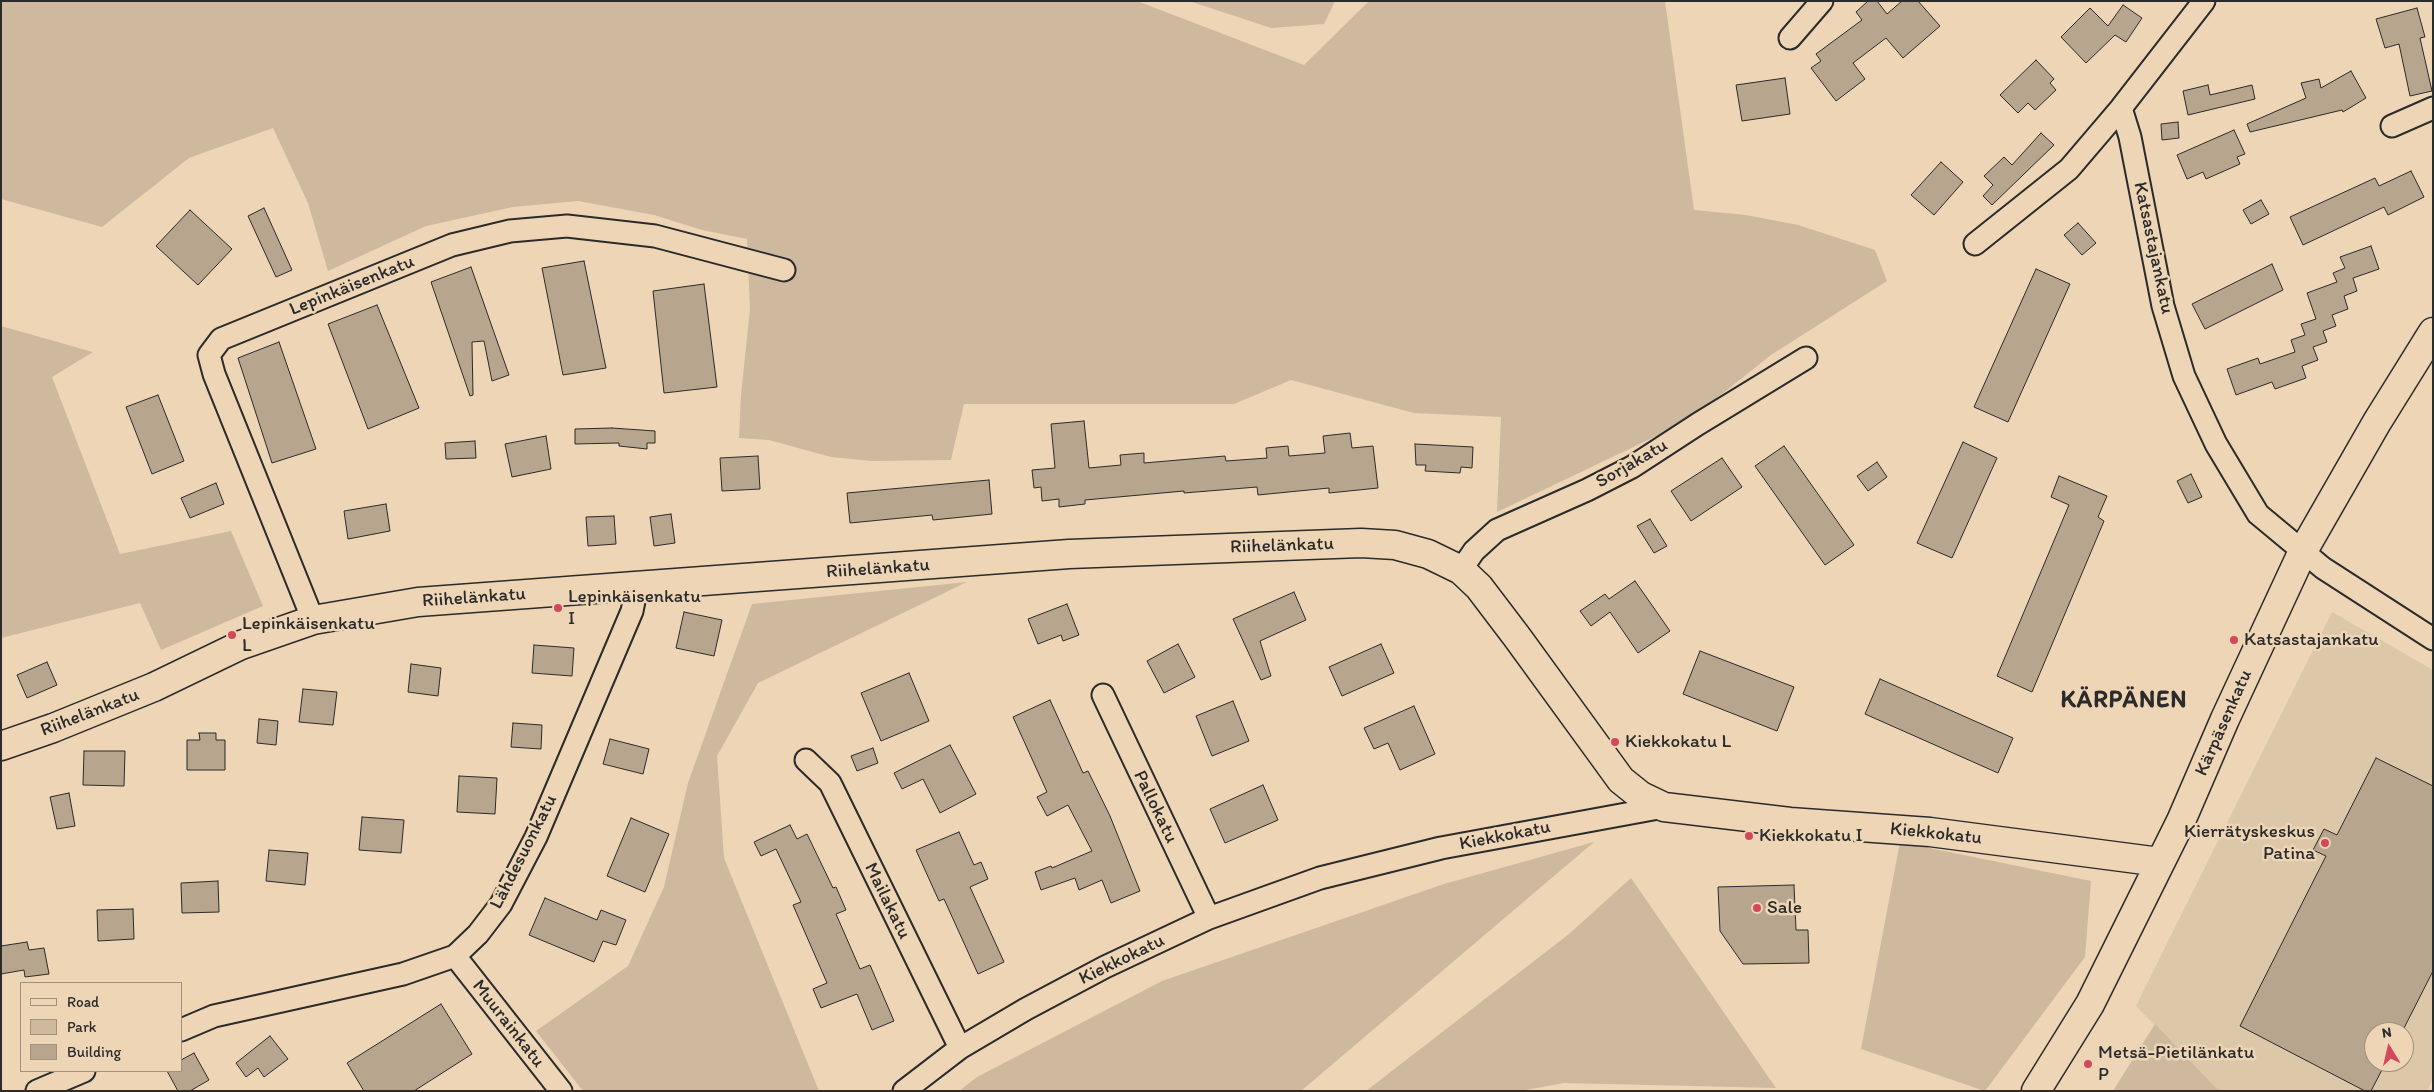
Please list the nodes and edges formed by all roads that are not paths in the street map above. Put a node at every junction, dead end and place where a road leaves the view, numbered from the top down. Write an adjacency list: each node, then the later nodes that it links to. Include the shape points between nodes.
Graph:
1 (1822, 1): 3 (street)
2 (2204, 1): 4 (street)
3 (1790, 38)
4 (2121, 108): 7 (street, via 2069,169); 11 (street, Katsastajankatu, via 2130,137 2163,306 2184,376 2216,444 2258,514)
5 (2433, 108): 6 (street)
6 (2392, 126)
7 (1975, 244)
8 (784, 270): 14 (street, Lepinkäisenkatu, via 655,236 567,226 510,231 452,245 220,339 209,355 214,374)
9 (2433, 332): 11 (street, Kärpäsenkatu)
10 (1806, 358): 12 (street, Sorjakatu, via 1632,467 1497,530 1474,551)
11 (2303, 551): 15 (street, Katsastajankatu, via 2323,568); 20 (street, Kärpäsenkatu)
12 (1461, 570): 13 (street, Riihelänkatu, via 1428,554 1395,544 1361,542 1069,554); 19 (street, Riihelänkatu, via 1501,615 1622,780 1641,796)
13 (638, 586): 14 (street, Riihelänkatu, via 418,602); 22 (street, Lähdesuonkatu, via 632,611 536,836 501,904 478,934)
14 (313, 620): 17 (street, Riihelänkatu, via 241,644 154,688)
15 (2433, 639)
16 (1103, 695): 21 (street, Pallokatu)
17 (1, 746)
18 (806, 760): 24 (street, Mailakatu, via 830,783)
19 (1664, 807): 20 (street, Kiekkokatu, via 1790,822 1930,832); 21 (street, Kiekkokatu, via 1440,848 1320,878)
20 (2160, 862): 29 (street, Kärpäsenkatu, via 2090,1004)
21 (1209, 918): 24 (street, Kiekkokatu, via 1105,967)
22 (455, 956): 23 (street, Lähdesuonkatu, via 403,974 214,1016); 27 (street, Muurainkatu)
23 (182, 1030)
24 (960, 1048): 28 (street, Kiekkokatu)
25 (82, 1072): 26 (street)
26 (37, 1091)
27 (561, 1091)
28 (904, 1091)
29 (2036, 1091)

